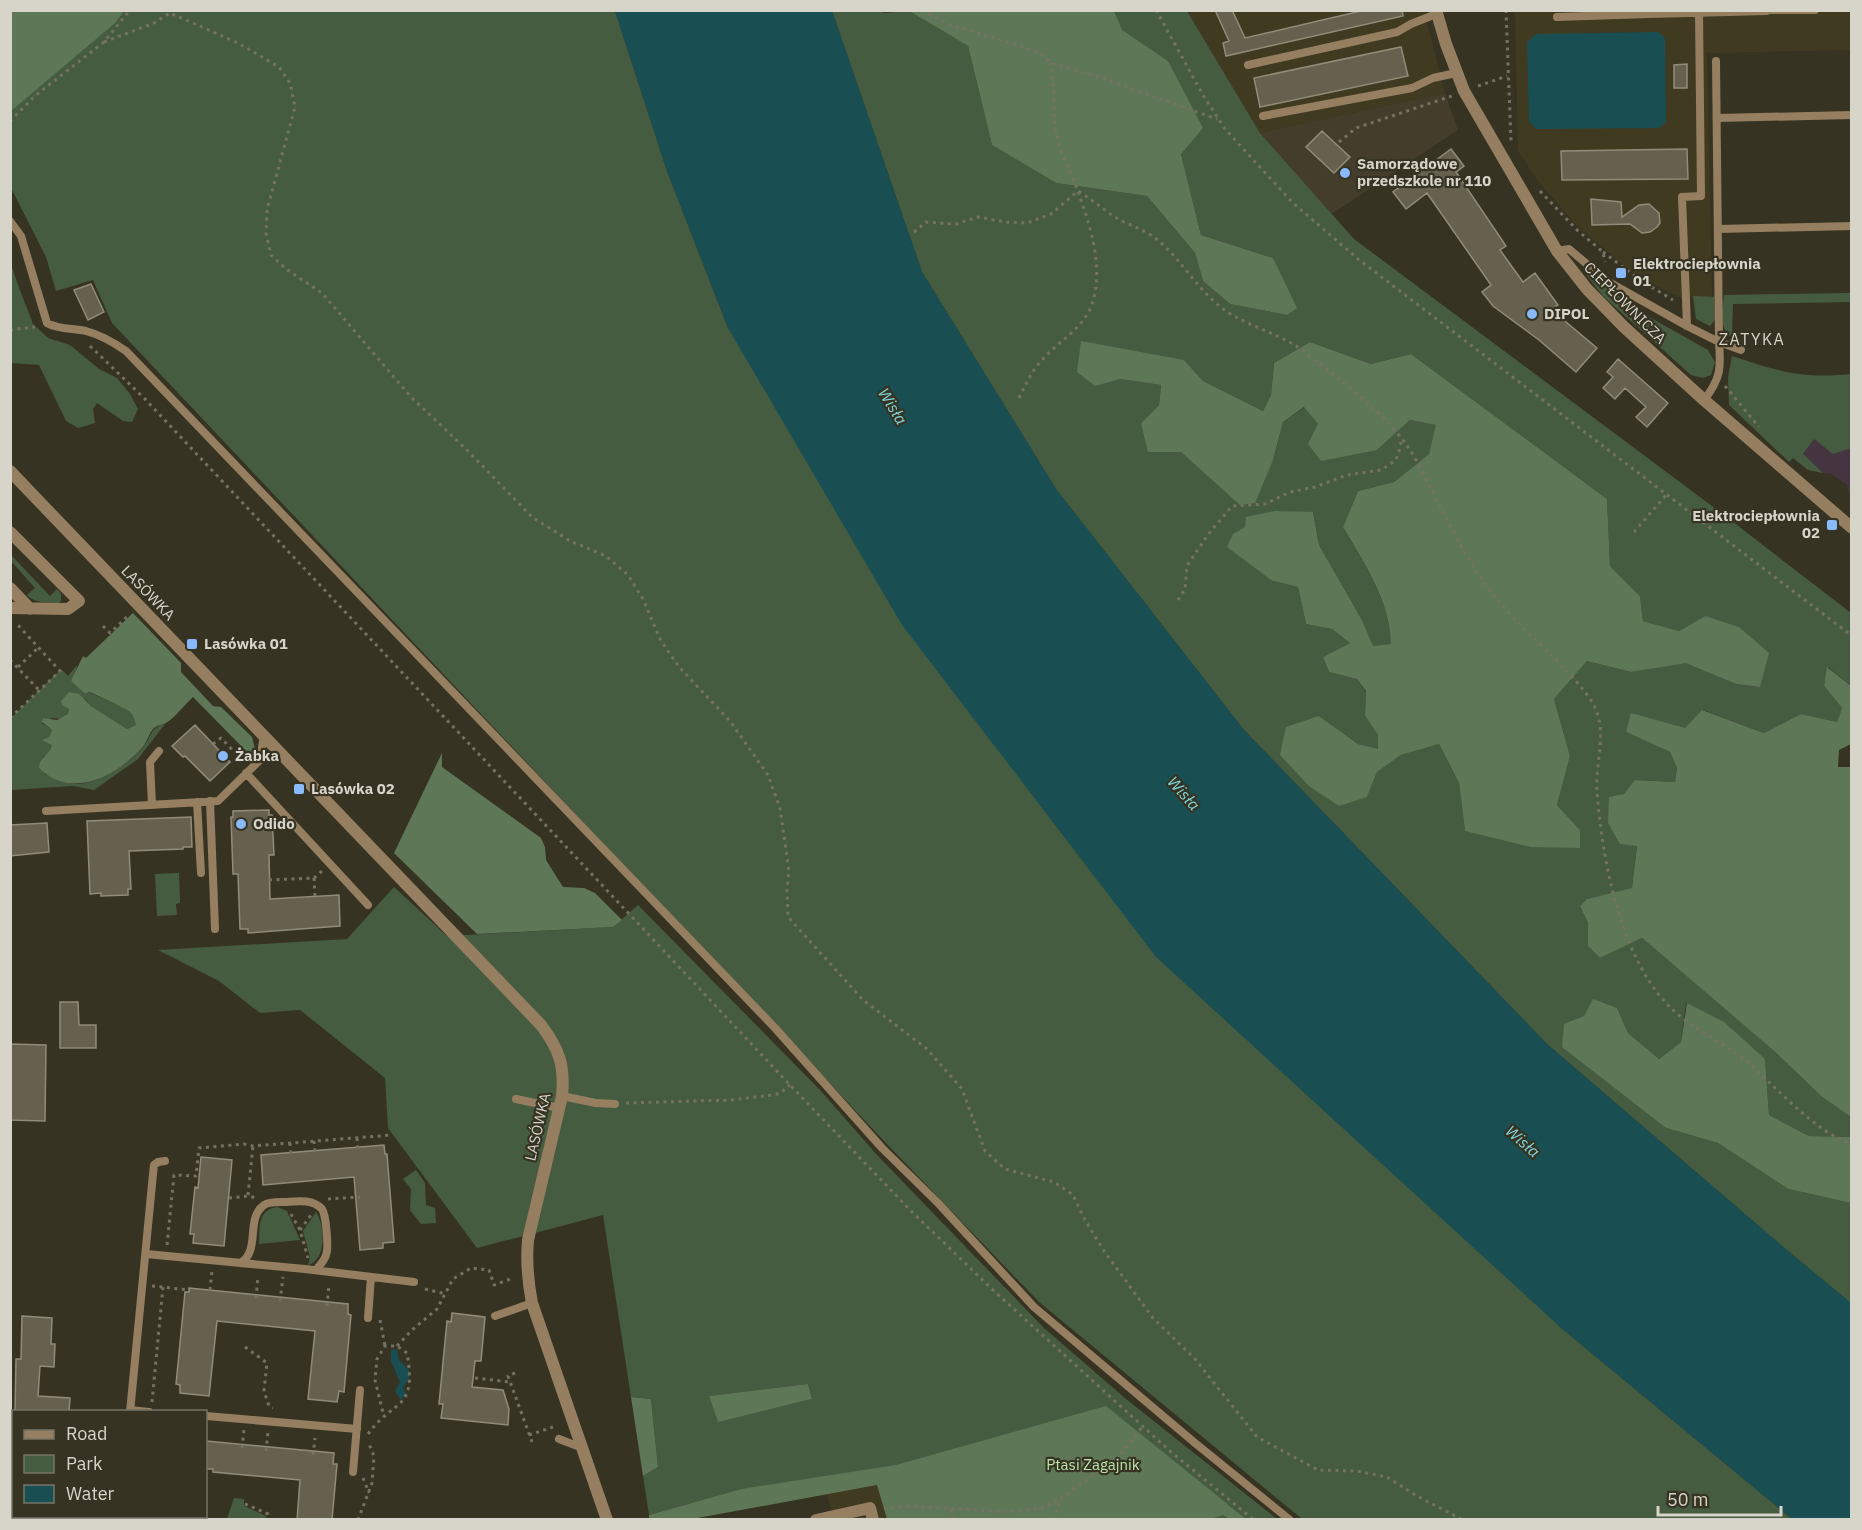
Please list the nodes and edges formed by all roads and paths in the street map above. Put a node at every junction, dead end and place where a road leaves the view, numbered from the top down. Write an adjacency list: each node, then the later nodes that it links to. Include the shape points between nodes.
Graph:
1 (130, 10): 12 (path)
2 (922, 10): 14 (path, via 948,24 1030,49)
3 (1156, 10): 22 (path)
4 (1506, 10): 17 (path)
5 (1815, 10): 6 (lane)
6 (1767, 11): 10 (lane)
7 (170, 12): 12 (path, via 154,23); 155 (path, via 279,67 290,83 295,107 267,210 266,234 271,255 322,293 411,397 532,517 570,541 606,556 628,575 660,639 679,667 730,721 768,776 780,808 789,871 788,917 863,1000 927,1049 962,1089 985,1151 1005,1169 1054,1182 1073,1195 1104,1251 1149,1312 1195,1359 1257,1437 1318,1470 1387,1477)
8 (1436, 12): 15 (lane, via 1397,32); 16 (street, CIEPŁOWNICZA)
9 (1648, 12): 10 (lane); 11 (lane)
10 (1699, 13): 37 (lane, via 1701,196 1682,197)
11 (1557, 17)
12 (104, 42): 23 (path, via 36,95)
13 (1716, 61): 21 (lane)
14 (1051, 63): 22 (path); 27 (path, via 1059,145)
15 (1248, 65)
16 (1456, 73): 18 (street, CIEPŁOWNICZA); 20 (lane, via 1412,88)
17 (1507, 76): 18 (path); 25 (path)
18 (1464, 91): 24 (path, via 1356,128); 32 (street, CIEPŁOWNICZA)
19 (1851, 115): 21 (lane)
20 (1263, 116)
21 (1717, 118): 30 (lane)
22 (1217, 120): 48 (path, via 1292,202 1358,259)
23 (10, 121)
24 (1339, 142)
25 (1511, 148)
26 (1536, 187): 33 (path)
27 (1078, 191): 31 (path, via 1051,214 1027,223 978,217 956,224 926,222); 43 (path, via 1094,249 1093,300 1074,330 1033,370); 46 (path, via 1160,242 1225,310 1292,343 1349,385)
28 (10, 221): 36 (lane, via 21,236)
29 (1851, 226): 30 (lane)
30 (1718, 229): 40 (lane)
31 (914, 232)
32 (1557, 251): 34 (lane, via 1569,249); 44 (street, CIEPŁOWNICZA, via 1624,327)
33 (1603, 252): 34 (path); 35 (path, via 1640,280)
34 (1607, 282): 37 (lane)
35 (1679, 300)
36 (47, 323): 38 (lane); 39 (path)
37 (1687, 326): 40 (lane)
38 (70, 329): 81 (path, via 144,398); 154 (lane, via 108,338 126,351 775,1028 882,1148 939,1203 1034,1307)
39 (10, 330)
40 (1719, 342): 41 (lane); 42 (lane)
41 (1741, 350)
42 (1718, 380): 44 (lane); 45 (path)
43 (1019, 398)
44 (1704, 400): 49 (street, CIEPŁOWNICZA)
45 (1764, 435)
46 (1400, 436): 53 (path, via 1396,460 1381,470 1347,475 1265,504 1232,506 1187,566 1185,589); 89 (path, via 1492,593 1592,701 1601,740 1597,785 1603,840 1624,930 1652,986 1684,1019 1742,1058 1812,1120)
47 (10, 471): 65 (street, LASÓWKA)
48 (1667, 494): 51 (path); 59 (path)
49 (1851, 528)
50 (10, 532): 55 (street, via 79,601 68,609)
51 (1634, 532)
52 (10, 588): 55 (street)
53 (1178, 600)
54 (10, 608): 55 (street)
55 (30, 609)
56 (132, 612): 58 (path, via 110,633)
57 (10, 617): 60 (path)
58 (103, 626)
59 (1851, 636)
60 (38, 648): 62 (path); 63 (path, via 60,671)
61 (10, 660): 62 (path)
62 (18, 668): 63 (path)
63 (39, 690): 64 (path)
64 (10, 718)
65 (264, 735): 69 (lane, via 260,760); 83 (street, LASÓWKA, via 541,1025 560,1055 564,1079)
66 (213, 744): 68 (path, via 220,738 244,762)
67 (159, 751): 72 (lane, via 150,762)
68 (251, 756)
69 (246, 773): 70 (lane, via 219,801); 74 (lane)
70 (210, 801): 71 (lane); 80 (lane)
71 (197, 802): 72 (lane); 75 (lane)
72 (152, 805): 73 (lane)
73 (46, 811)
74 (330, 864): 76 (path); 79 (lane)
75 (201, 873)
76 (314, 878): 77 (path); 78 (path)
77 (269, 880)
78 (315, 897)
79 (368, 906)
80 (214, 929)
81 (790, 1085): 84 (path, via 773,1095 732,1100); 132 (path, via 910,1210)
82 (516, 1099): 83 (lane)
83 (560, 1102): 84 (lane); 114 (street, LASÓWKA, via 528,1240 526,1259)
84 (615, 1104)
85 (392, 1135): 86 (path)
86 (357, 1138): 87 (path); 91 (path)
87 (314, 1141): 88 (path); 92 (path)
88 (290, 1143): 90 (path); 93 (path)
89 (1851, 1144)
90 (253, 1146): 95 (path, via 248,1196); 97 (path, via 199,1148 196,1176 174,1175 166,1250)
91 (358, 1151)
92 (315, 1154)
93 (291, 1156)
94 (165, 1161): 97 (lane, via 154,1166)
95 (229, 1198)
96 (300, 1230): 100 (path, via 308,1256)
97 (146, 1251): 98 (lane); 124 (lane)
98 (241, 1263): 100 (lane); 102 (lane, via 253,1245 260,1210 270,1203 304,1200 318,1206 325,1217 326,1255)
99 (212, 1265): 111 (path)
100 (305, 1269): 102 (lane)
101 (259, 1270): 112 (path)
102 (316, 1270): 105 (lane)
103 (283, 1272): 113 (path)
104 (330, 1276): 115 (path)
105 (371, 1277): 107 (lane); 117 (lane)
106 (513, 1278): 118 (path, via 494,1285 489,1270 471,1268 453,1278 437,1309)
107 (414, 1282)
108 (152, 1286): 109 (path)
109 (163, 1287): 110 (path); 125 (path)
110 (189, 1290)
111 (210, 1290)
112 (256, 1298)
113 (280, 1301)
114 (532, 1303): 116 (lane); 138 (street, LASÓWKA)
115 (327, 1306)
116 (495, 1316)
117 (368, 1318)
118 (397, 1346): 128 (path, via 385,1346 377,1359 375,1380); 128 (path, via 407,1353 410,1380 403,1403)
119 (245, 1347): 126 (path, via 267,1363 264,1391 269,1406)
120 (515, 1373): 122 (path, via 508,1376)
121 (475, 1378): 122 (path)
122 (510, 1382): 135 (path)
123 (360, 1390): 133 (lane)
124 (130, 1410)
125 (150, 1410)
126 (276, 1410)
127 (207, 1416): 133 (lane)
128 (384, 1417): 149 (path, via 368,1435 374,1456 372,1483)
129 (244, 1423): 139 (path)
130 (561, 1424): 135 (path)
131 (268, 1425): 140 (path)
132 (1143, 1426): 143 (path, via 1119,1456); 153 (path)
133 (357, 1429): 142 (lane)
134 (315, 1430): 141 (path)
135 (530, 1435): 137 (path)
136 (559, 1439): 138 (lane)
137 (532, 1442)
138 (580, 1447): 150 (street, LASÓWKA)
139 (242, 1449)
140 (266, 1451)
141 (313, 1455)
142 (353, 1472)
143 (1060, 1499): 145 (path, via 1044,1508 1019,1512); 152 (path)
144 (245, 1504): 148 (path, via 268,1514)
145 (951, 1509): 146 (path, via 911,1506); 151 (path)
146 (871, 1514): 147 (street)
147 (821, 1519)
148 (268, 1520)
149 (358, 1520)
150 (607, 1520)
151 (953, 1520)
152 (1054, 1520)
153 (1254, 1520)
154 (1290, 1520)
155 (1462, 1520)

